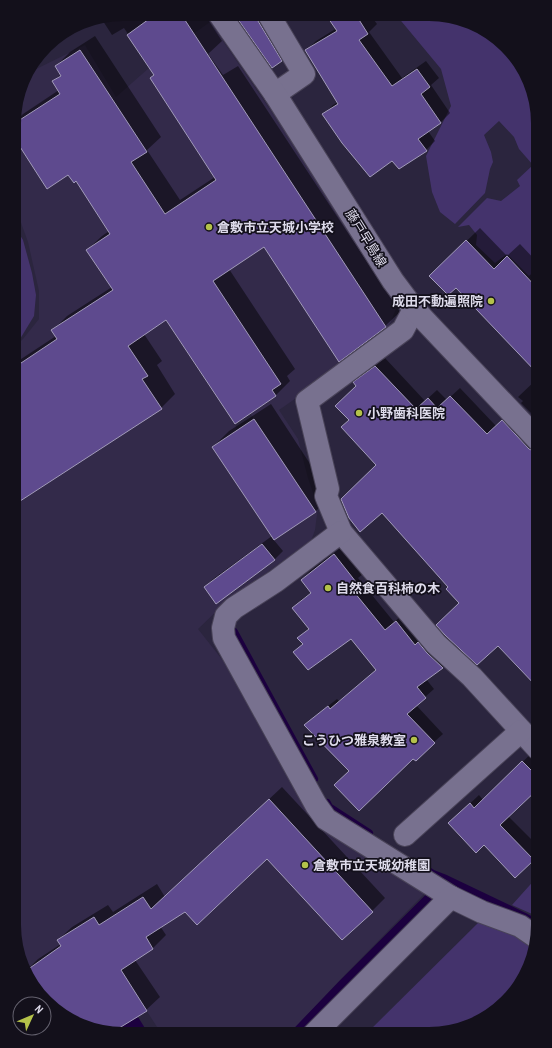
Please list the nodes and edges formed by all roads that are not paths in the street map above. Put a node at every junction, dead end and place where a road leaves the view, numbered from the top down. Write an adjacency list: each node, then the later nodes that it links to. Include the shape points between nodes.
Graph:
1 (224, 21): 3 (street, 藤戸早島線)
2 (273, 21): 3 (street, via 304,74)
3 (275, 94): 4 (street, 藤戸早島線, via 393,281)
4 (414, 309): 5 (street, 藤戸早島線); 6 (street, via 402,330 307,401 328,489 326,496)
5 (531, 425)
6 (341, 532): 7 (street, via 436,644 472,677); 10 (street, via 276,581 234,608 226,616 224,638 316,806 326,819)
7 (521, 731): 8 (street); 9 (street)
8 (531, 742)
9 (406, 835)
10 (450, 897): 11 (street, via 520,926); 12 (street)
11 (531, 933)
12 (321, 1027)

